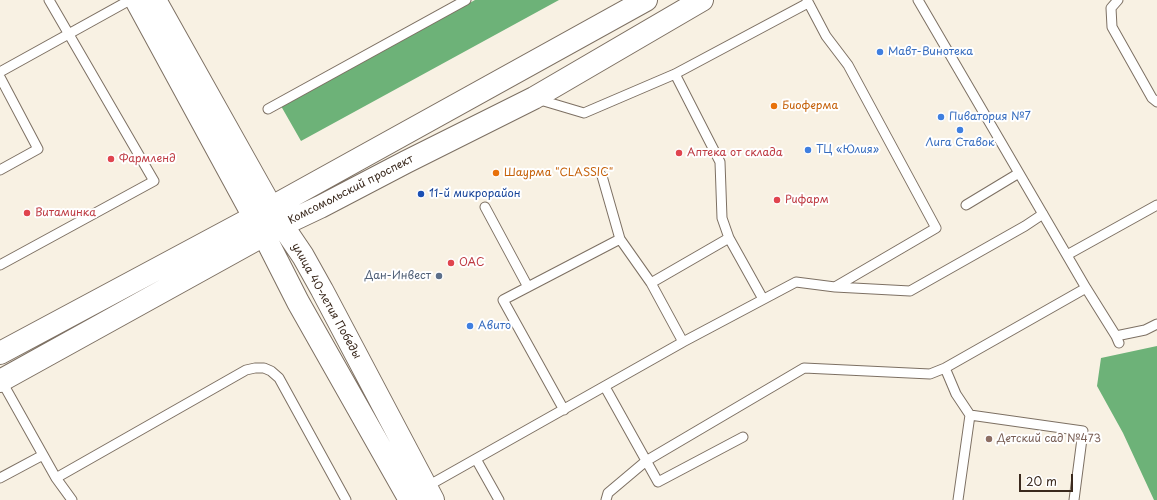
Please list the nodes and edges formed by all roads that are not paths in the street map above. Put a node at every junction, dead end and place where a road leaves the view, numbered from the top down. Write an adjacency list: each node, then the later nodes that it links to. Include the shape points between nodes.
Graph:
1 (49, 0): 11 (lane)
2 (130, 0): 11 (lane)
3 (136, 0): 25 (main road, улица 40-летия Победы)
4 (155, 0): 25 (main road, улица 40-летия Победы)
5 (466, 0): 17 (lane)
6 (646, 0): 25 (main road, Комсомольский проспект)
7 (702, 0): 15 (main road, Комсомольский проспект)
8 (918, 0): 19 (lane)
9 (1118, 0): 16 (lane, via 1112,8 1112,27 1152,98)
10 (807, 2): 13 (lane); 32 (lane, via 826,36 848,65 936,228)
11 (68, 34): 12 (lane); 29 (lane, via 154,181)
12 (0, 72)
13 (675, 74): 15 (lane, via 584,114); 26 (lane, via 720,162 722,218)
14 (0, 77): 18 (lane, via 38,149)
15 (534, 98): 25 (main road, Комсомольский проспект, via 320,207)
16 (1157, 102)
17 (268, 109)
18 (0, 170)
19 (1019, 173): 21 (lane); 24 (lane)
20 (602, 176): 27 (lane)
21 (966, 205)
22 (1157, 205): 28 (lane)
23 (485, 207): 31 (lane)
24 (1043, 214): 28 (lane); 32 (lane, via 910,291)
25 (268, 221): 37 (main road, Комсомольский проспект); 39 (main road, Комсомольский проспект); 49 (main road, улица 40-летия Победы, via 298,302)
26 (728, 238): 30 (lane); 34 (lane)
27 (620, 239): 30 (lane); 31 (lane)
28 (1067, 255): 33 (lane)
29 (0, 264)
30 (651, 283): 36 (lane)
31 (528, 287): 41 (lane, via 503,300)
32 (835, 287): 34 (lane, via 796,282)
33 (1086, 288): 35 (lane, via 1118,340); 38 (lane)
34 (763, 299): 36 (lane)
35 (1157, 324)
36 (683, 342): 40 (lane)
37 (0, 352)
38 (945, 368): 42 (lane, via 956,394); 46 (lane, via 930,374 804,368)
39 (1, 380): 44 (lane)
40 (605, 387): 41 (lane); 46 (lane)
41 (564, 410): 45 (lane)
42 (970, 415): 54 (lane); 55 (lane, via 1083,431)
43 (743, 437): 46 (lane, via 658,482)
44 (43, 455): 47 (lane); 48 (lane)
45 (476, 459): 49 (lane); 52 (lane)
46 (646, 461): 53 (lane, via 608,493)
47 (0, 478)
48 (56, 478): 50 (lane); 51 (lane, via 246,370 264,368 279,378)
49 (423, 496)
50 (72, 500)
51 (346, 500)
52 (499, 500)
53 (606, 500)
54 (958, 500)
55 (1074, 500)

